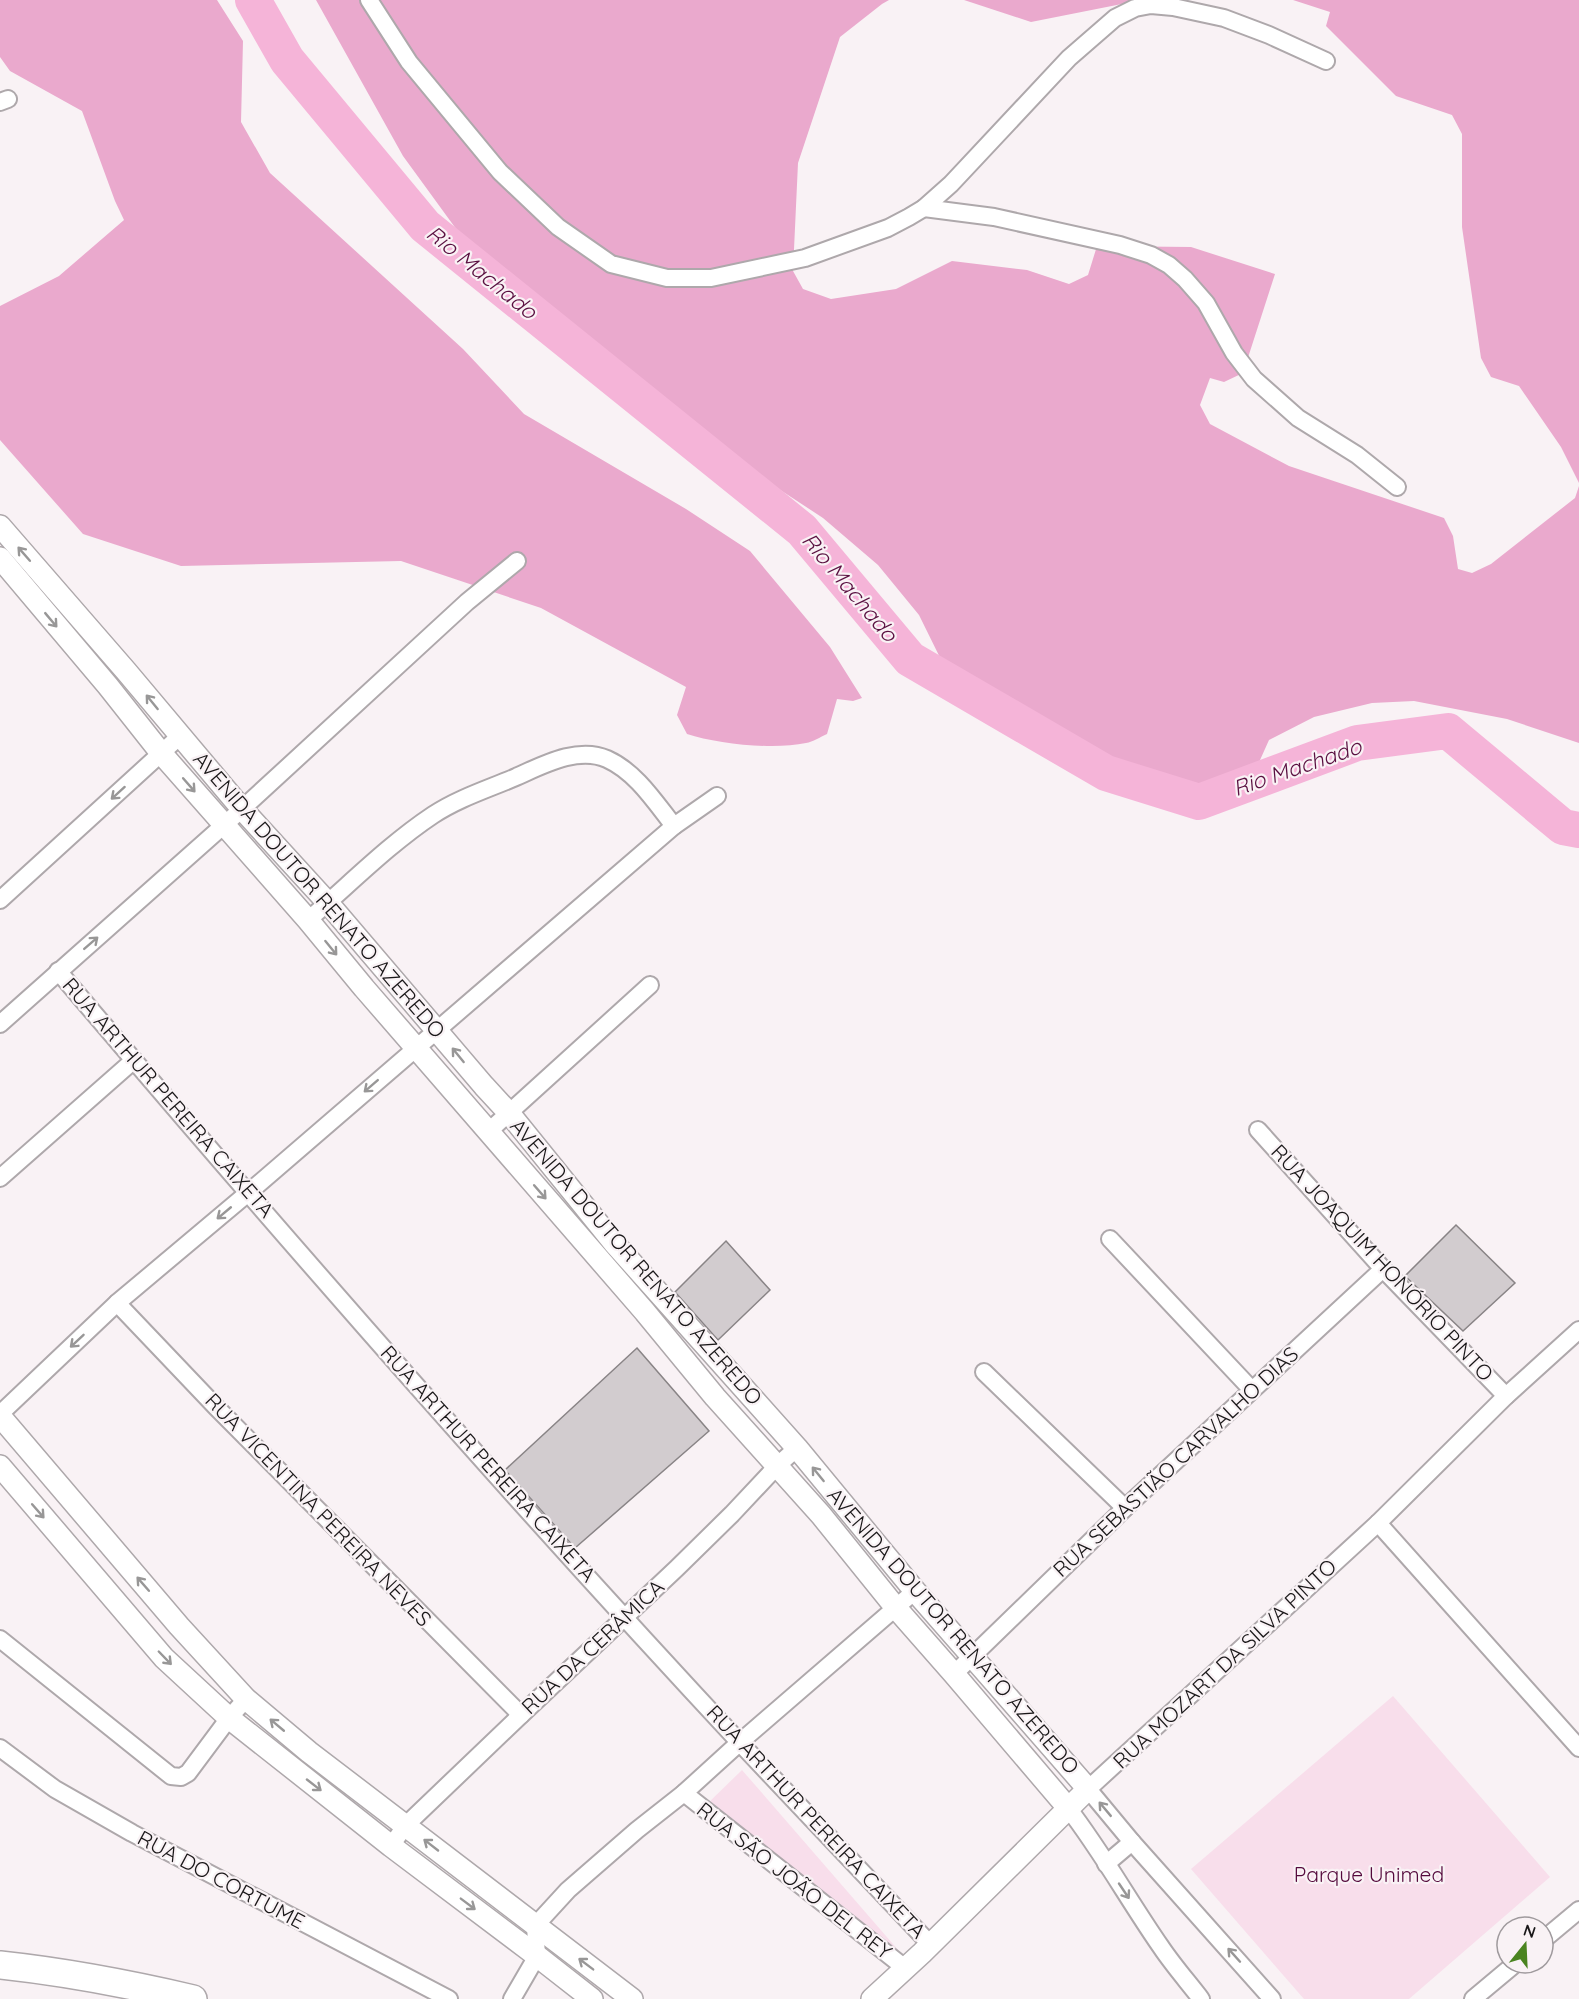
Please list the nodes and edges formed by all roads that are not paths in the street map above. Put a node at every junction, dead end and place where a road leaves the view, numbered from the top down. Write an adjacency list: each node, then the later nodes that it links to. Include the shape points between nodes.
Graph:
1 (369, 0): 3 (street, via 409,62 500,172 558,227 611,264 667,278 722,276 805,258 888,228)
2 (1326, 61): 3 (street, via 1224,18 1173,7 1135,8 1115,18 1069,58)
3 (924, 208): 4 (street, via 994,217 1120,245 1169,265 1206,303 1234,353 1254,379 1298,418 1357,455)
4 (1397, 487)
5 (0, 526): 8 (street, AVENIDA DOUTOR RENATO AZEREDO, one-way to 5)
6 (0, 558): 9 (street, AVENIDA DOUTOR RENATO AZEREDO, one-way to 9)
7 (518, 561): 13 (street, via 467,602)
8 (126, 670): 9 (street); 10 (street, AVENIDA DOUTOR RENATO AZEREDO, one-way to 8)
9 (108, 686): 11 (street, AVENIDA DOUTOR RENATO AZEREDO)
10 (180, 736): 11 (street); 13 (street, AVENIDA DOUTOR RENATO AZEREDO)
11 (161, 753): 14 (street, AVENIDA DOUTOR RENATO AZEREDO, one-way to 14); 16 (street, one-way to 16)
12 (717, 796): 15 (street)
13 (242, 809): 14 (street); 17 (street, AVENIDA DOUTOR RENATO AZEREDO)
14 (223, 824): 18 (street, AVENIDA DOUTOR RENATO AZEREDO); 19 (street, one-way to 14)
15 (674, 826): 17 (street, via 622,766 605,758 573,756 548,762 451,804 400,840); 24 (street)
16 (0, 900)
17 (328, 903): 18 (street); 20 (street, AVENIDA DOUTOR RENATO AZEREDO)
18 (308, 920): 22 (street, AVENIDA DOUTOR RENATO AZEREDO, one-way to 22)
19 (58, 971): 23 (street); 26 (street, RUA ARTHUR PEREIRA CAIXETA)
20 (386, 971): 22 (street); 24 (street, AVENIDA DOUTOR RENATO AZEREDO)
21 (650, 985): 29 (street)
22 (364, 988): 25 (street, AVENIDA DOUTOR RENATO AZEREDO)
23 (0, 1024)
24 (438, 1030): 25 (street); 27 (street, AVENIDA DOUTOR RENATO AZEREDO, one-way to 24)
25 (415, 1047): 28 (street, AVENIDA DOUTOR RENATO AZEREDO); 35 (street, one-way to 35)
26 (134, 1060): 34 (street); 35 (street, RUA ARTHUR PEREIRA CAIXETA)
27 (484, 1086): 28 (street); 29 (street, AVENIDA DOUTOR RENATO AZEREDO)
28 (465, 1104): 31 (street, AVENIDA DOUTOR RENATO AZEREDO)
29 (509, 1113): 31 (street); 32 (street, AVENIDA DOUTOR RENATO AZEREDO)
30 (1258, 1130): 41 (street, RUA JOAQUIM HONÓRIO PINTO)
31 (489, 1131): 33 (street, AVENIDA DOUTOR RENATO AZEREDO)
32 (541, 1154): 33 (street); 36 (street, AVENIDA DOUTOR RENATO AZEREDO)
33 (521, 1171): 37 (street, AVENIDA DOUTOR RENATO AZEREDO, one-way to 37)
34 (0, 1178)
35 (248, 1193): 43 (street, one-way to 43); 63 (street, RUA ARTHUR PEREIRA CAIXETA)
36 (576, 1196): 37 (street); 39 (street, AVENIDA DOUTOR RENATO AZEREDO)
37 (557, 1212): 40 (street, AVENIDA DOUTOR RENATO AZEREDO)
38 (1110, 1239): 48 (street)
39 (614, 1243): 40 (street); 42 (street, AVENIDA DOUTOR RENATO AZEREDO)
40 (597, 1258): 44 (street, AVENIDA DOUTOR RENATO AZEREDO)
41 (1383, 1269): 48 (street, RUA SEBASTIÃO CARVALHO DIAS); 49 (street, RUA JOAQUIM HONÓRIO PINTO)
42 (662, 1297): 44 (street); 47 (street, AVENIDA DOUTOR RENATO AZEREDO)
43 (117, 1303): 51 (street, one-way to 51); 68 (street, RUA VICENTINA PEREIRA NEVES)
44 (645, 1312): 50 (street, AVENIDA DOUTOR RENATO AZEREDO)
45 (1579, 1330): 49 (street, RUA MOZART DA SILVA PINTO)
46 (984, 1372): 56 (street)
47 (735, 1379): 50 (street); 52 (street, AVENIDA DOUTOR RENATO AZEREDO)
48 (1252, 1390): 56 (street, RUA SEBASTIÃO CARVALHO DIAS)
49 (1506, 1396): 58 (street, RUA MOZART DA SILVA PINTO)
50 (715, 1397): 53 (street, AVENIDA DOUTOR RENATO AZEREDO)
51 (0, 1415): 67 (street, one-way to 51)
52 (797, 1448): 53 (street, RUA DA CERÂMICA); 55 (street, AVENIDA DOUTOR RENATO AZEREDO, one-way to 52)
53 (778, 1465): 57 (street, AVENIDA DOUTOR RENATO AZEREDO); 63 (street, RUA DA CERÂMICA)
54 (0, 1466): 69 (street, one-way to 69, via 165,1658)
55 (837, 1498): 57 (street); 59 (street, AVENIDA DOUTOR RENATO AZEREDO)
56 (1125, 1508): 65 (street, RUA SEBASTIÃO CARVALHO DIAS)
57 (821, 1515): 60 (street, AVENIDA DOUTOR RENATO AZEREDO)
58 (1378, 1523): 72 (street); 73 (street, RUA MOZART DA SILVA PINTO)
59 (876, 1543): 60 (street); 61 (street, AVENIDA DOUTOR RENATO AZEREDO)
60 (857, 1561): 62 (street, AVENIDA DOUTOR RENATO AZEREDO)
61 (915, 1591): 62 (street); 65 (street, AVENIDA DOUTOR RENATO AZEREDO)
62 (896, 1608): 66 (street, AVENIDA DOUTOR RENATO AZEREDO); 70 (street)
63 (626, 1618): 68 (street, RUA DA CERÂMICA); 70 (street, RUA ARTHUR PEREIRA CAIXETA)
64 (0, 1639): 69 (street, via 171,1776 188,1773)
65 (972, 1657): 66 (street, RUA SEBASTIÃO CARVALHO DIAS); 73 (street, AVENIDA DOUTOR RENATO AZEREDO)
66 (954, 1674): 75 (street, AVENIDA DOUTOR RENATO AZEREDO)
67 (246, 1699): 69 (street); 76 (street, one-way to 67)
68 (521, 1715): 76 (street, RUA DA CERÂMICA)
69 (229, 1718): 78 (street, one-way to 78)
70 (740, 1743): 74 (street); 83 (street, RUA ARTHUR PEREIRA CAIXETA)
71 (0, 1748): 89 (street, RUA DO CORTUME, via 55,1789 132,1833)
72 (1579, 1748)
73 (1088, 1789): 75 (street, RUA MOZART DA SILVA PINTO); 77 (street, AVENIDA DOUTOR RENATO AZEREDO, one-way to 73)
74 (684, 1794): 81 (street, via 568,1890); 86 (street, RUA SÃO JOÃO DEL REY)
75 (1068, 1808): 79 (street, AVENIDA DOUTOR RENATO AZEREDO); 83 (street, RUA MOZART DA SILVA PINTO)
76 (405, 1826): 78 (street, RUA DA CERÂMICA); 81 (street, one-way to 76)
77 (1132, 1842): 79 (street); 95 (street, AVENIDA DOUTOR RENATO AZEREDO, one-way to 77)
78 (391, 1846): 84 (street, one-way to 84)
79 (1106, 1864): 94 (street, AVENIDA DOUTOR RENATO AZEREDO, one-way to 94, via 1162,1949)
80 (1579, 1910): 82 (street)
81 (535, 1926): 84 (street); 92 (street, one-way to 81)
82 (1555, 1930)
83 (930, 1944): 86 (street, RUA MOZART DA SILVA PINTO)
84 (537, 1956): 90 (street); 91 (street)
85 (0, 1965): 88 (main road)
86 (905, 1968): 93 (street, RUA MOZART DA SILVA PINTO)
87 (1502, 1975): 96 (street)
88 (193, 1999)
89 (449, 1999)
90 (512, 1999)
91 (592, 1999)
92 (632, 1999)
93 (872, 1999)
94 (1201, 1999)
95 (1272, 1999)
96 (1473, 1999)

